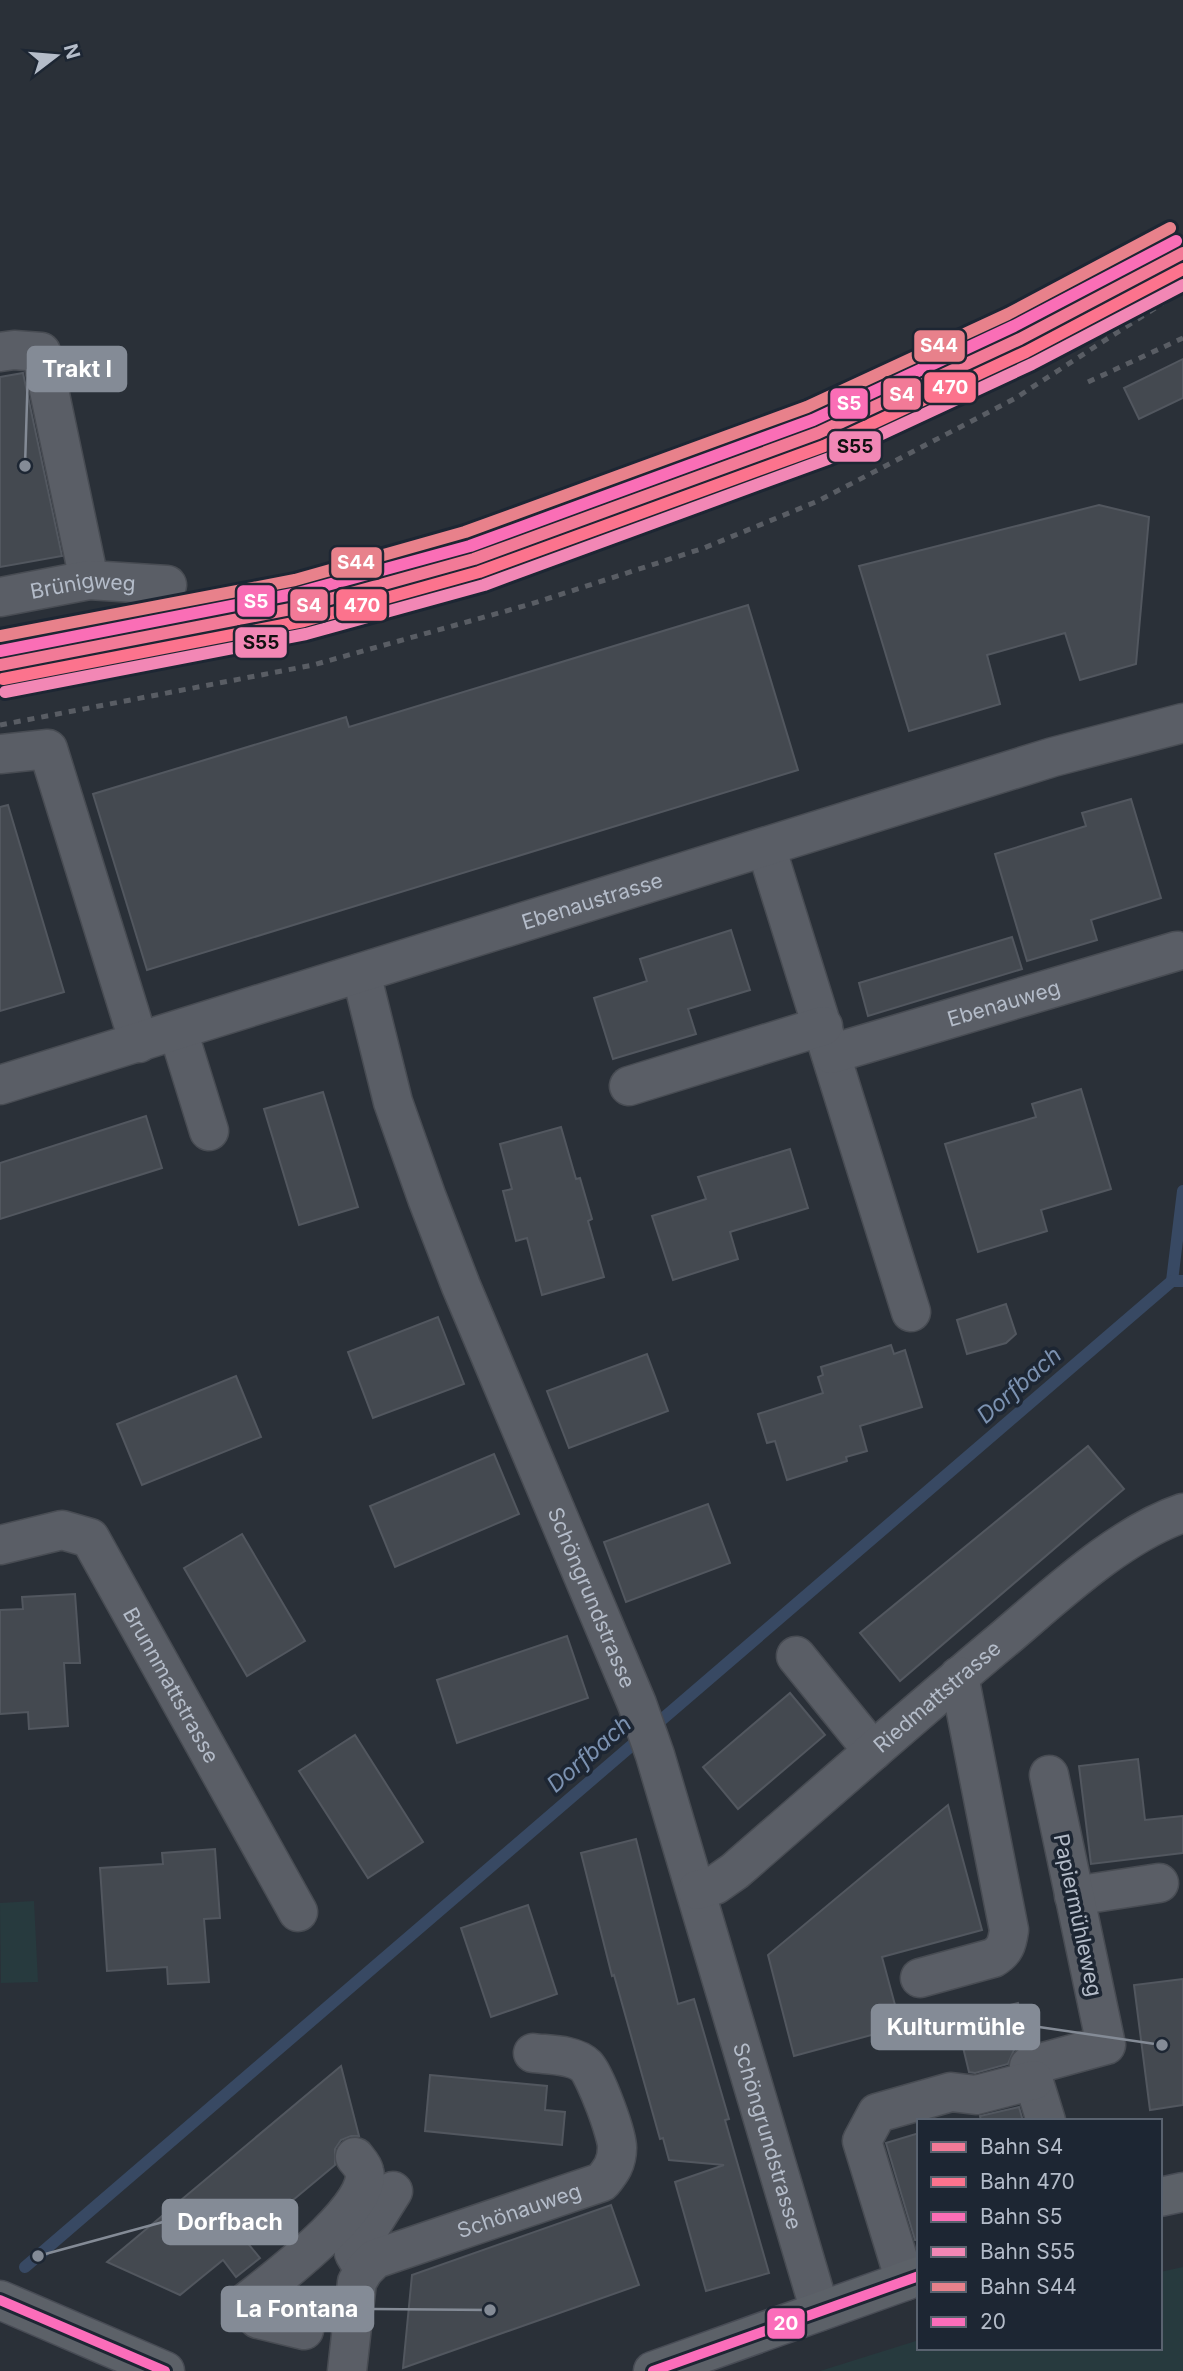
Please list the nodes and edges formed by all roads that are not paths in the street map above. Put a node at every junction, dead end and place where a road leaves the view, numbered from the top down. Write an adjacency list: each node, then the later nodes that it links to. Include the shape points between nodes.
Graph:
1 (0, 352): 2 (street, via 41,352)
2 (89, 580): 3 (street, Brünigweg); 4 (street, Brünigweg)
3 (167, 584)
4 (0, 597)
5 (1183, 723): 7 (street, Ebenaustrasse, via 1053,757)
6 (0, 754): 12 (street, via 48,749)
7 (766, 847): 9 (street, Ebenaustrasse); 11 (street)
8 (1177, 951): 11 (street, Ebenauweg)
9 (361, 973): 10 (street, Ebenaustrasse); 24 (street, Schöngrundstrasse, via 393,1102 427,1198 637,1704)
10 (178, 1031): 12 (street, Ebenaustrasse); 15 (street)
11 (827, 1040): 14 (street, Ebenauweg); 16 (street)
12 (139, 1043): 13 (street, Ebenaustrasse)
13 (0, 1085)
14 (629, 1086)
15 (209, 1131)
16 (911, 1312)
17 (1183, 1513): 20 (street, Riedmattstrasse, via 1130,1538)
18 (0, 1545): 26 (street, Brunnmattstrasse, via 62,1530 90,1538)
19 (796, 1656): 21 (street)
20 (959, 1676): 21 (street, Riedmattstrasse); 27 (street, via 1008,1942 993,1958)
21 (873, 1751): 24 (street, Riedmattstrasse, via 735,1871)
22 (1049, 1775): 25 (street, Papiermühleweg)
23 (1159, 1882): 25 (street)
24 (697, 1890): 38 (street, Schöngrundstrasse)
25 (1074, 1896): 29 (street, Papiermühleweg, via 1106,2045 1029,2066)
26 (299, 1912)
27 (920, 1978)
28 (533, 2053): 35 (street, Schönauweg, via 585,2065 597,2086 618,2145 614,2167 602,2182 375,2259)
29 (1034, 2080): 30 (street); 36 (street, via 976,2095 951,2092 877,2113 871,2121 862,2141)
30 (1045, 2119)
31 (355, 2157): 35 (street, via 365,2179 356,2199)
32 (393, 2190): 35 (street)
33 (1183, 2192): 34 (main road)
34 (1162, 2197)
35 (347, 2253): 39 (street, via 244,2304 258,2319); 41 (street, via 357,2281)
36 (912, 2278): 38 (main road)
37 (0, 2300): 40 (main road)
38 (820, 2311): 42 (main road)
39 (304, 2330)
40 (165, 2371)
41 (347, 2371)
42 (653, 2371)

